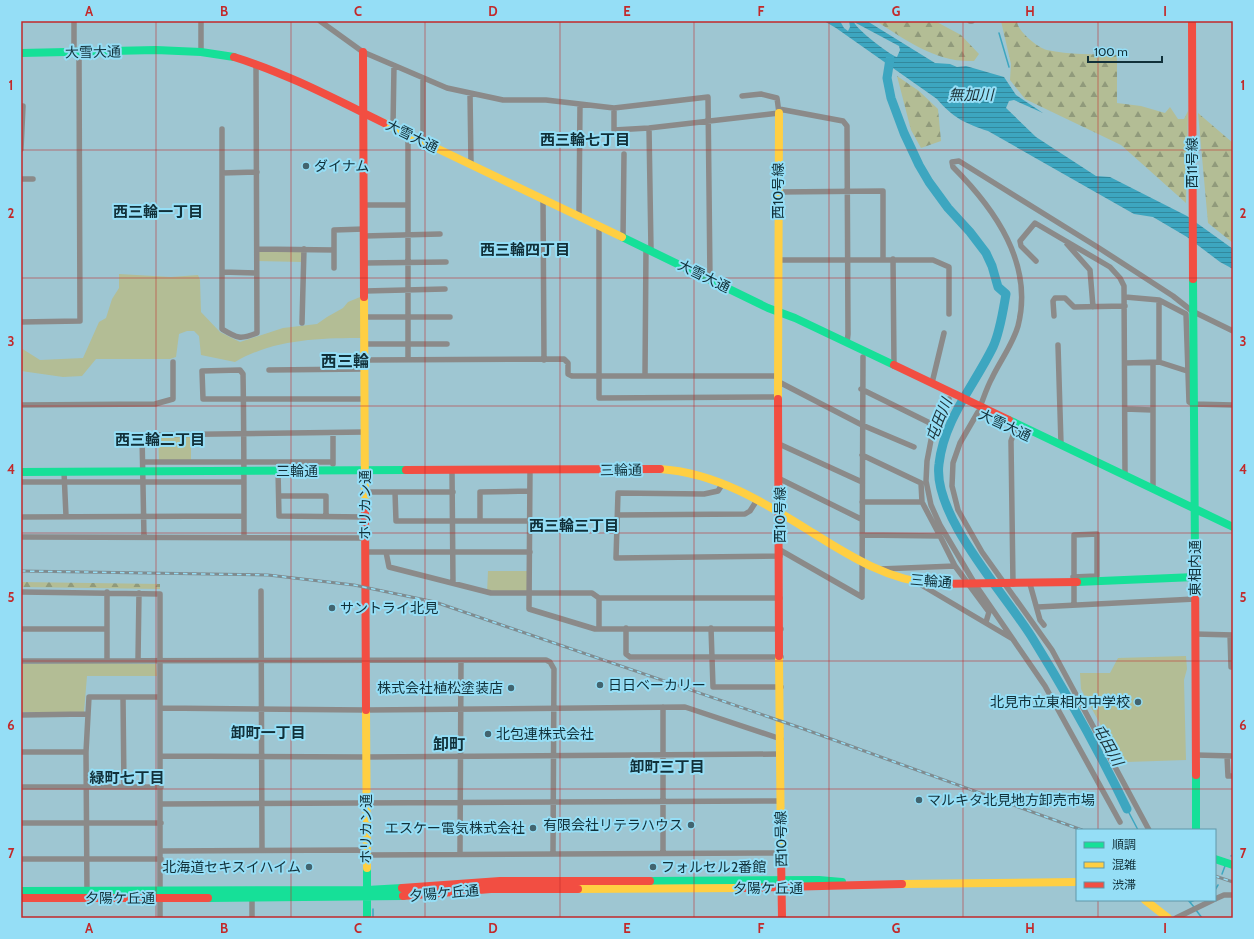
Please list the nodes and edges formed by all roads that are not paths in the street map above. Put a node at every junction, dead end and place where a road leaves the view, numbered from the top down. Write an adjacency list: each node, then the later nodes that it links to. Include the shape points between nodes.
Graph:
1 (74, 21): 8 (street)
2 (201, 21): 5 (street)
3 (320, 21): 6 (street)
4 (1192, 21): 70 (main road, 西11号線)
5 (201, 52): 8 (main road, 大雪大通, via 156,50); 9 (main road, 大雪大通)
6 (363, 52): 10 (street); 18 (main road, ホリカン通)
7 (21, 53): 8 (main road, 大雪大通)
8 (76, 53): 77 (street, via 80,321)
9 (256, 64): 18 (main road, 大雪大通); 29 (street)
10 (394, 66): 11 (street); 20 (street)
11 (423, 78): 12 (street, via 447,88); 25 (street)
12 (470, 93): 14 (street, via 502,100 546,100); 28 (street)
13 (742, 96): 17 (street, via 761,94 777,98)
14 (580, 104): 16 (street); 38 (street)
15 (21, 106): 23 (street)
16 (614, 108): 19 (street, via 708,97); 21 (street, via 614,130)
17 (779, 111): 19 (street); 33 (street, via 843,121 847,126); 34 (main road, 西10号線)
18 (364, 113): 20 (main road, 大雪大通); 36 (main road, ホリカン通)
19 (710, 121): 21 (street); 62 (street)
20 (393, 126): 24 (main road, 大雪大通)
21 (649, 128): 47 (street)
22 (222, 129): 30 (street)
23 (22, 134): 26 (street)
24 (408, 134): 25 (main road, 大雪大通); 37 (street)
25 (423, 141): 28 (main road, 大雪大通)
26 (21, 148)
27 (624, 154): 43 (street)
28 (471, 164): 35 (main road, 大雪大通)
29 (257, 172): 30 (street); 45 (street)
30 (222, 173): 60 (street)
31 (33, 179): 32 (street)
32 (21, 180)
33 (847, 191): 34 (street); 49 (street); 50 (street, via 883,192)
34 (778, 192): 51 (main road, 西10号線)
35 (543, 198): 38 (main road, 大雪大通); 89 (street)
36 (364, 205): 37 (street); 40 (main road, ホリカン通)
37 (408, 205): 42 (street)
38 (579, 216): 39 (main road, 大雪大通)
39 (599, 226): 43 (main road, 大雪大通); 99 (street)
40 (364, 232): 42 (street); 48 (street, via 334,230); 57 (main road, ホリカン通)
41 (440, 234): 42 (street)
42 (408, 235): 54 (street)
43 (623, 238): 47 (main road, 大雪大通)
44 (1064, 240): 53 (street, via 1035,223 1020,241 1021,246); 56 (street); 59 (street)
45 (257, 249): 46 (street); 61 (street)
46 (304, 249): 48 (street); 78 (street)
47 (649, 249): 62 (main road, 大雪大通); 98 (street)
48 (334, 250): 58 (street)
49 (848, 259): 50 (street); 51 (street); 81 (street)
50 (883, 259): 52 (street)
51 (778, 260): 71 (main road, 西10号線)
52 (893, 260): 72 (street, via 933,260 949,267); 94 (street)
53 (1036, 261)
54 (408, 262): 55 (street); 57 (street); 63 (street)
55 (446, 262)
56 (1101, 262): 59 (street, via 1093,264); 66 (street, via 1120,278)
57 (364, 263): 65 (main road, ホリカン通)
58 (334, 268)
59 (1090, 270): 68 (street)
60 (222, 272): 61 (street); 61 (street, via 222,329 237,338 244,338 257,333)
61 (256, 272)
62 (710, 279): 71 (main road, 大雪大通)
63 (408, 289): 64 (street); 65 (street); 75 (street)
64 (444, 289)
65 (365, 290): 74 (main road, ホリカン通)
66 (1125, 297): 67 (street); 69 (street)
67 (1159, 300): 91 (street); 97 (street, via 1184,312 1188,317)
68 (1093, 306): 69 (street); 73 (street, via 1074,307 1065,298 1055,298)
69 (1125, 306): 92 (street)
70 (1192, 308): 79 (street); 107 (main road, 東相内通); 110 (street, via 958,161 952,162 953,167 1006,234 1018,264 1021,288 1018,327)
71 (779, 313): 81 (main road, 大雪大通); 86 (main road, 大雪大通, via 792,322); 100 (main road, 西10号線)
72 (949, 314)
73 (1054, 316)
74 (365, 317): 75 (street); 82 (main road, ホリカン通)
75 (409, 317): 76 (street); 83 (street)
76 (450, 317)
77 (21, 322)
78 (302, 323)
79 (1233, 331)
80 (944, 333): 101 (street)
81 (847, 342): 94 (main road, 大雪大通)
82 (364, 344): 83 (street); 87 (main road, ホリカン通)
83 (408, 344): 84 (street); 88 (street)
84 (447, 344)
85 (1058, 345): 120 (street)
86 (863, 356): 102 (street); 104 (main road, 大雪大通)
87 (364, 360): 88 (street); 95 (main road, ホリカン通)
88 (408, 360): 89 (street)
89 (544, 360): 99 (street, via 564,359 568,363 568,374 572,376)
90 (173, 362): 108 (street, via 173,399 155,404)
91 (1159, 362): 93 (street); 97 (street)
92 (1125, 363): 93 (street); 111 (street)
93 (1153, 363): 112 (street)
94 (894, 365): 101 (main road, 大雪大通)
95 (364, 369): 96 (street); 105 (main road, ホリカン通)
96 (270, 370)
97 (1187, 371): 107 (street, via 1188,398)
98 (645, 375): 99 (street); 100 (street)
99 (599, 376): 103 (street, via 600,398)
100 (779, 379): 103 (main road, 西10号線); 113 (street)
101 (932, 383): 104 (main road, 大雪大通)
102 (861, 389): 113 (street); 114 (street)
103 (779, 397): 119 (main road, 西10号線)
104 (953, 398): 110 (main road, 大雪大通); 114 (street)
105 (365, 399): 106 (street); 116 (main road, ホリカン通)
106 (244, 400): 106 (street, via 203,399 202,371 240,370 243,374); 118 (street)
107 (1193, 404): 109 (street); 151 (main road, 東相内通)
108 (21, 405)
109 (1233, 405)
110 (977, 408): 115 (main road, 大雪大通); 120 (main road, 大雪大通); 184 (street, via 953,463 953,495 967,528)
111 (1125, 409): 112 (street); 133 (street)
112 (1152, 410): 141 (street)
113 (862, 425): 121 (street); 122 (street)
114 (938, 427): 183 (street, via 931,440 927,461 928,494 940,525)
115 (1015, 430): 151 (main road, 大雪大通); 184 (street, via 1011,441)
116 (365, 432): 117 (street); 129 (main road, ホリカン通)
117 (333, 433): 118 (street); 123 (street)
118 (244, 434): 124 (street); 125 (street, via 142,435)
119 (779, 444): 134 (main road, 西10号線); 139 (street)
120 (1061, 444): 133 (main road, 大雪大通)
121 (914, 447)
122 (862, 455): 139 (street); 149 (street, via 921,483)
123 (333, 462): 124 (street); 128 (street)
124 (244, 466): 125 (main road, 三輪通); 126 (main road, 三輪通); 138 (street)
125 (143, 467): 132 (main road, 三輪通); 137 (street)
126 (278, 470): 128 (main road, 三輪通); 146 (street)
127 (530, 470): 130 (main road, 三輪通); 140 (main road, 三輪通, via 656,469 684,471); 145 (street)
128 (333, 471): 129 (main road, 三輪通)
129 (366, 471): 130 (main road, 三輪通); 142 (main road, ホリカン通)
130 (452, 471): 144 (street)
131 (21, 472): 132 (main road, 三輪通)
132 (64, 472): 136 (street)
133 (1125, 476): 141 (main road, 大雪大通)
134 (780, 479): 150 (main road, 西10号線); 159 (street)
135 (21, 482): 136 (street)
136 (65, 482): 137 (street); 154 (street)
137 (144, 482): 138 (street); 155 (street)
138 (244, 482): 156 (street)
139 (862, 482): 148 (street)
140 (723, 483): 147 (main road, 三輪通); 152 (street, via 718,491 704,494 618,493)
141 (1153, 490): 151 (main road, 大雪大通)
142 (365, 492): 143 (street); 158 (main road, ホリカン通)
143 (395, 492): 144 (street); 160 (street, via 396,521)
144 (452, 492): 160 (street)
145 (529, 492): 161 (street, via 480,492); 162 (street)
146 (279, 496): 157 (street, via 326,496); 157 (street, via 279,516)
147 (757, 500): 150 (main road, 三輪通); 152 (street, via 744,514)
148 (862, 502): 149 (street); 159 (street)
149 (922, 502): 166 (street)
150 (778, 512): 175 (main road, 西10号線); 176 (main road, 三輪通)
151 (1195, 512): 163 (main road, 大雪大通); 164 (main road, 大雪大通); 179 (main road, 東相内通)
152 (618, 515): 175 (street, via 616,558)
153 (21, 516): 154 (street)
154 (66, 516): 155 (street)
155 (144, 516): 156 (street); 168 (street)
156 (244, 516): 169 (street)
157 (326, 516): 158 (street)
158 (365, 517): 170 (main road, ホリカン通)
159 (861, 519): 165 (street)
160 (453, 521): 161 (street); 173 (street)
161 (480, 521): 162 (street)
162 (530, 521): 174 (street)
163 (1233, 527)
164 (1233, 533)
165 (862, 535): 166 (street); 176 (street)
166 (940, 536): 177 (street)
167 (21, 537): 168 (street)
168 (144, 537): 169 (street)
169 (244, 537): 170 (street)
170 (365, 538): 171 (main road, ホリカン通)
171 (365, 552): 172 (street); 212 (main road, ホリカン通)
172 (386, 552): 173 (street); 182 (street, via 389,566)
173 (453, 552): 174 (street); 182 (street)
174 (530, 552): 190 (street)
175 (780, 553): 176 (street, via 862,597); 192 (main road, 西10号線)
176 (861, 560): 178 (main road, 三輪通)
177 (955, 566): 178 (street); 183 (street)
178 (879, 569): 181 (main road, 三輪通, via 897,578)
179 (1195, 577): 180 (main road, 三輪通); 193 (main road, 東相内通)
180 (1073, 580): 180 (street, via 1074,535 1097,534 1097,576); 185 (main road, 三輪通); 194 (street)
181 (915, 582): 183 (main road, 三輪通); 196 (street)
182 (453, 583): 190 (street, via 491,594)
183 (974, 584): 184 (main road, 三輪通); 196 (street, via 989,612); 206 (street)
184 (1007, 584): 185 (main road, 三輪通); 256 (street, via 1052,650)
185 (1030, 584): 195 (street)
186 (261, 590): 211 (street)
187 (21, 592): 188 (street)
188 (107, 592): 189 (street); 201 (street)
189 (139, 593): 210 (street); 214 (street, via 160,594)
190 (530, 593): 191 (street, via 592,593); 202 (street, via 529,609)
191 (599, 598): 192 (street); 202 (street)
192 (780, 598): 203 (main road, 西10号線)
193 (1195, 599): 194 (street); 204 (main road, 東相内通)
194 (1074, 605): 195 (street)
195 (1038, 607): 197 (street, via 1040,620)
196 (986, 622): 206 (street)
197 (1044, 626)
198 (626, 628): 199 (street); 202 (street); 207 (street, via 626,654 630,657)
199 (711, 628): 203 (street); 207 (street)
200 (21, 629): 201 (street)
201 (107, 629): 209 (street)
202 (599, 629)
203 (781, 629): 208 (main road, 西10号線)
204 (1195, 634): 205 (street); 235 (main road, 東相内通)
205 (1231, 635): 216 (street)
206 (1014, 640): 253 (street, via 1045,686)
207 (712, 657): 208 (street); 217 (street, via 713,687)
208 (781, 657): 217 (main road, 西10号線)
209 (107, 660): 210 (street); 213 (street)
210 (138, 660): 214 (street)
211 (260, 660): 212 (street); 214 (street); 222 (street)
212 (366, 660): 215 (street); 225 (main road, ホリカン通)
213 (21, 661)
214 (160, 661): 219 (street)
215 (461, 661): 223 (street); 224 (street, via 550,662 554,669)
216 (1233, 667)
217 (781, 688): 228 (main road, 西10号線)
218 (123, 697): 219 (street); 226 (street, via 89,697); 243 (street)
219 (160, 697): 221 (street)
220 (663, 707): 224 (street); 228 (street, via 685,707); 234 (street)
221 (160, 708): 222 (street); 236 (street)
222 (261, 708): 225 (street); 237 (street)
223 (461, 708): 224 (street); 225 (street); 232 (street)
224 (553, 708): 233 (street)
225 (366, 710): 239 (main road, ホリカン通)
226 (88, 714): 227 (street); 230 (street)
227 (21, 715)
228 (781, 739): 231 (main road, 西10号線)
229 (21, 752): 230 (street)
230 (86, 752): 242 (street)
231 (781, 754): 234 (street); 245 (main road, 西10号線)
232 (460, 755): 233 (street); 239 (street); 249 (street)
233 (554, 755): 234 (street); 250 (street)
234 (663, 755): 246 (street)
235 (1196, 755): 238 (street); 257 (main road, 東相内通)
236 (160, 756): 237 (street); 244 (street)
237 (261, 756): 239 (street); 247 (street)
238 (1230, 756): 240 (street, via 1228,776)
239 (366, 757): 248 (main road, ホリカン通)
240 (1233, 776)
241 (21, 787): 242 (street)
242 (86, 787): 243 (street); 252 (street)
243 (124, 787): 244 (street)
244 (160, 788): 251 (street)
245 (781, 801): 246 (street); 264 (main road, 西10号線)
246 (662, 802): 250 (street); 261 (street)
247 (261, 803): 248 (street); 251 (street); 258 (street)
248 (366, 803): 249 (street); 260 (main road, ホリカン通)
249 (460, 803): 250 (street); 262 (street)
250 (553, 803): 263 (street)
251 (161, 804): 255 (street)
252 (87, 822): 254 (street); 255 (street); 266 (street)
253 (1120, 822)
254 (21, 823)
255 (161, 823): 259 (street)
256 (1148, 829)
257 (1196, 829)
258 (262, 850): 259 (street); 260 (street)
259 (161, 851): 267 (street)
260 (367, 852): 262 (street); 275 (main road, ホリカン通)
261 (663, 852): 263 (street); 264 (street)
262 (460, 853): 263 (street)
263 (553, 853)
264 (782, 853): 271 (main road, 西10号線)
265 (21, 858): 266 (street)
266 (86, 858): 267 (street); 273 (street)
267 (161, 859): 274 (street)
268 (1216, 859): 269 (main road)
269 (1233, 865)
270 (1076, 882): 271 (main road, 夕陽ケ丘通, via 867,884 820,888)
271 (782, 884): 275 (main road, 夕陽ケ丘通, via 500,881); 285 (main road, 西10号線)
272 (21, 891): 273 (main road, 夕陽ケ丘通)
273 (87, 894): 274 (main road, 夕陽ケ丘通); 277 (main road, 夕陽ケ丘通)
274 (160, 894): 275 (main road, 夕陽ケ丘通); 278 (main road, 夕陽ケ丘通); 282 (street)
275 (367, 894): 278 (main road, 夕陽ケ丘通); 284 (main road, ホリカン通)
276 (1233, 896): 279 (street, via 1224,895)
277 (21, 898)
278 (252, 898): 283 (street)
279 (1216, 899)
280 (1146, 901): 286 (main road)
281 (1212, 901): 287 (street)
282 (160, 918)
283 (252, 918)
284 (367, 918)
285 (782, 918)
286 (1168, 918)
287 (1176, 918)

